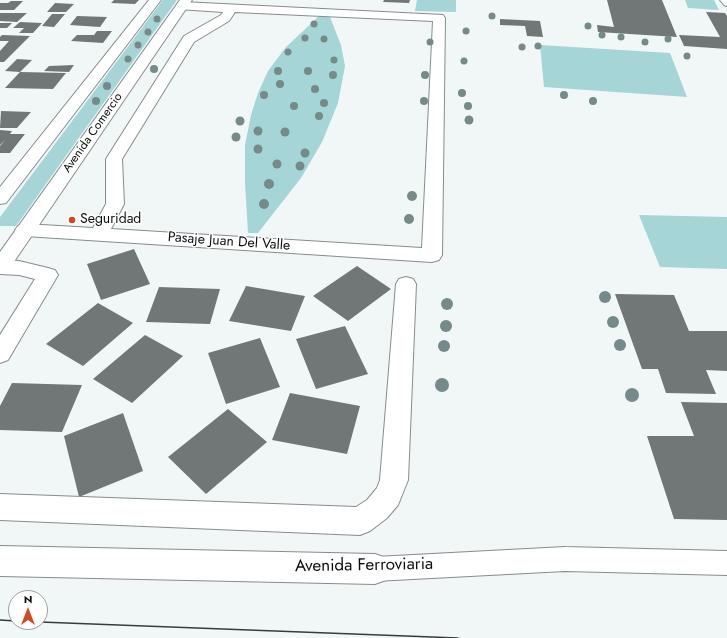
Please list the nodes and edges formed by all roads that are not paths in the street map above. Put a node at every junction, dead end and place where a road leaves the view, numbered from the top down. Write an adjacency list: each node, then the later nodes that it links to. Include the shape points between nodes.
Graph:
1 (155, 0): 6 (street)
2 (725, 0): 4 (lane)
3 (184, 3): 5 (street); 7 (street, Avenida Comercio)
4 (727, 3)
5 (231, 9): 8 (street, via 225,18 189,39 114,158 115,204); 8 (street, Pasaje Juan Del Valle, via 439,18 432,255)
6 (0, 199)
7 (26, 230): 8 (street, Pasaje Juan Del Valle); 9 (street, Avenida Comercio)
8 (99, 234)
9 (3, 258): 11 (street, via 19,268 48,275)
10 (406, 284): 12 (street, via 394,480 388,496 377,509 360,521)
11 (0, 354)
12 (0, 507)
13 (0, 560): 15 (street, Avenida Ferroviaria)
14 (727, 563): 15 (lane, Avenida Ferroviaria, via 565,559)
15 (375, 569)

